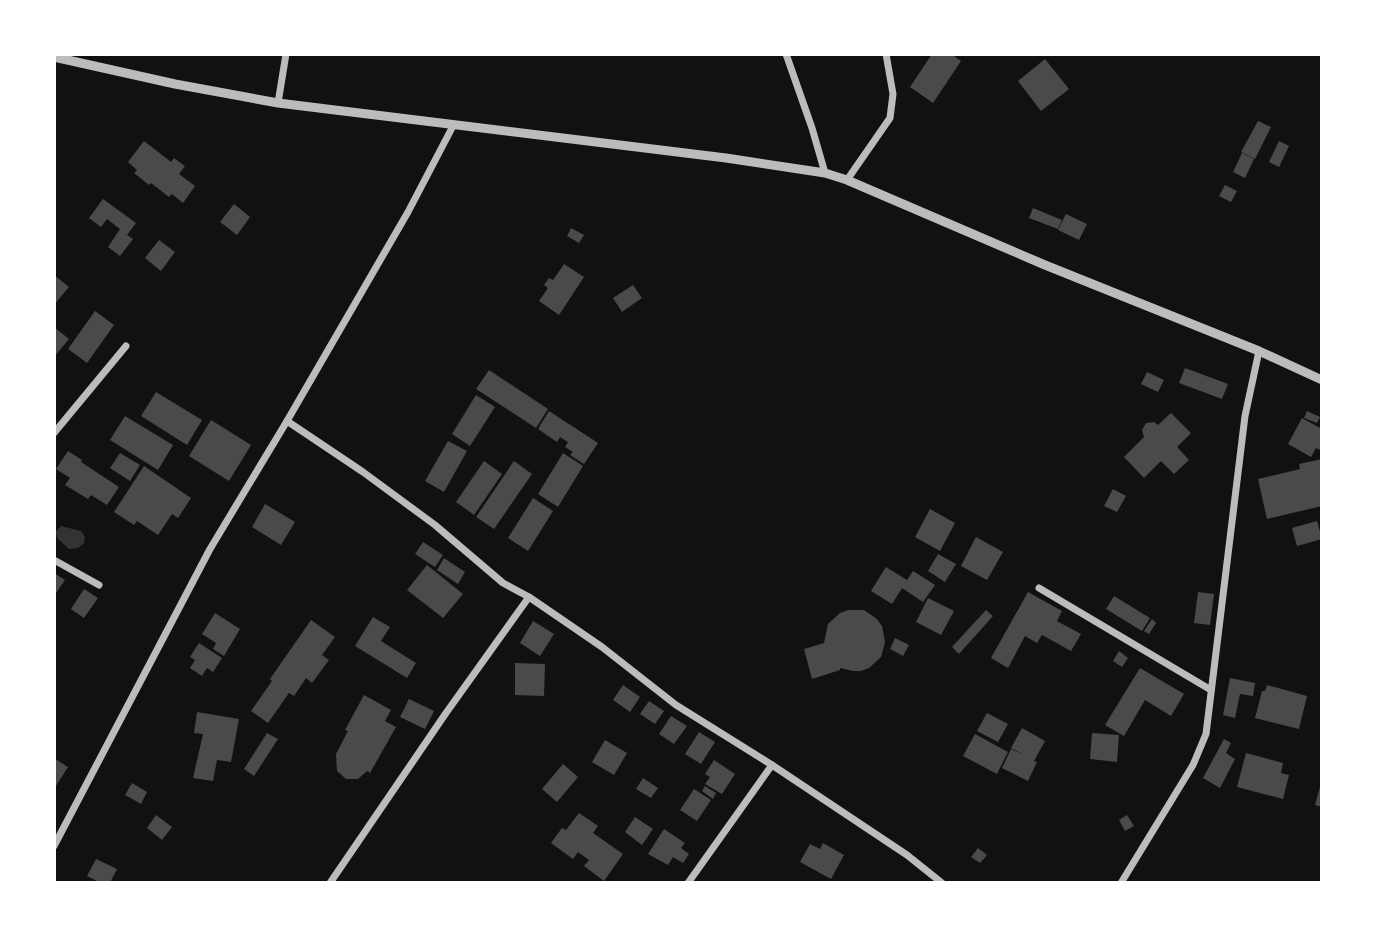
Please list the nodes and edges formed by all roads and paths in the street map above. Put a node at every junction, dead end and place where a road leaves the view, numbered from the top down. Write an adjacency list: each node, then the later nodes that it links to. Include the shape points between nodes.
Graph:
1 (286, 54): 5 (street)
2 (786, 54): 7 (street)
3 (886, 54): 8 (street, via 893,94 890,118)
4 (54, 57): 5 (street)
5 (278, 103): 6 (street)
6 (453, 126): 7 (street); 12 (street)
7 (825, 173): 8 (street)
8 (847, 180): 10 (street)
9 (126, 346): 13 (street)
10 (1259, 351): 11 (street); 18 (street, via 1245,415)
11 (1322, 380)
12 (287, 421): 17 (street, via 435,525 503,583); 20 (street, via 209,549)
13 (54, 433)
14 (54, 560): 15 (street)
15 (99, 585)
16 (1039, 588): 18 (street)
17 (529, 597): 19 (street, via 603,647 676,705); 21 (street)
18 (1211, 690): 24 (street, via 1202,749)
19 (772, 765): 22 (street); 23 (street)
20 (54, 846)
21 (330, 883)
22 (688, 883)
23 (942, 883)
24 (1121, 883)

